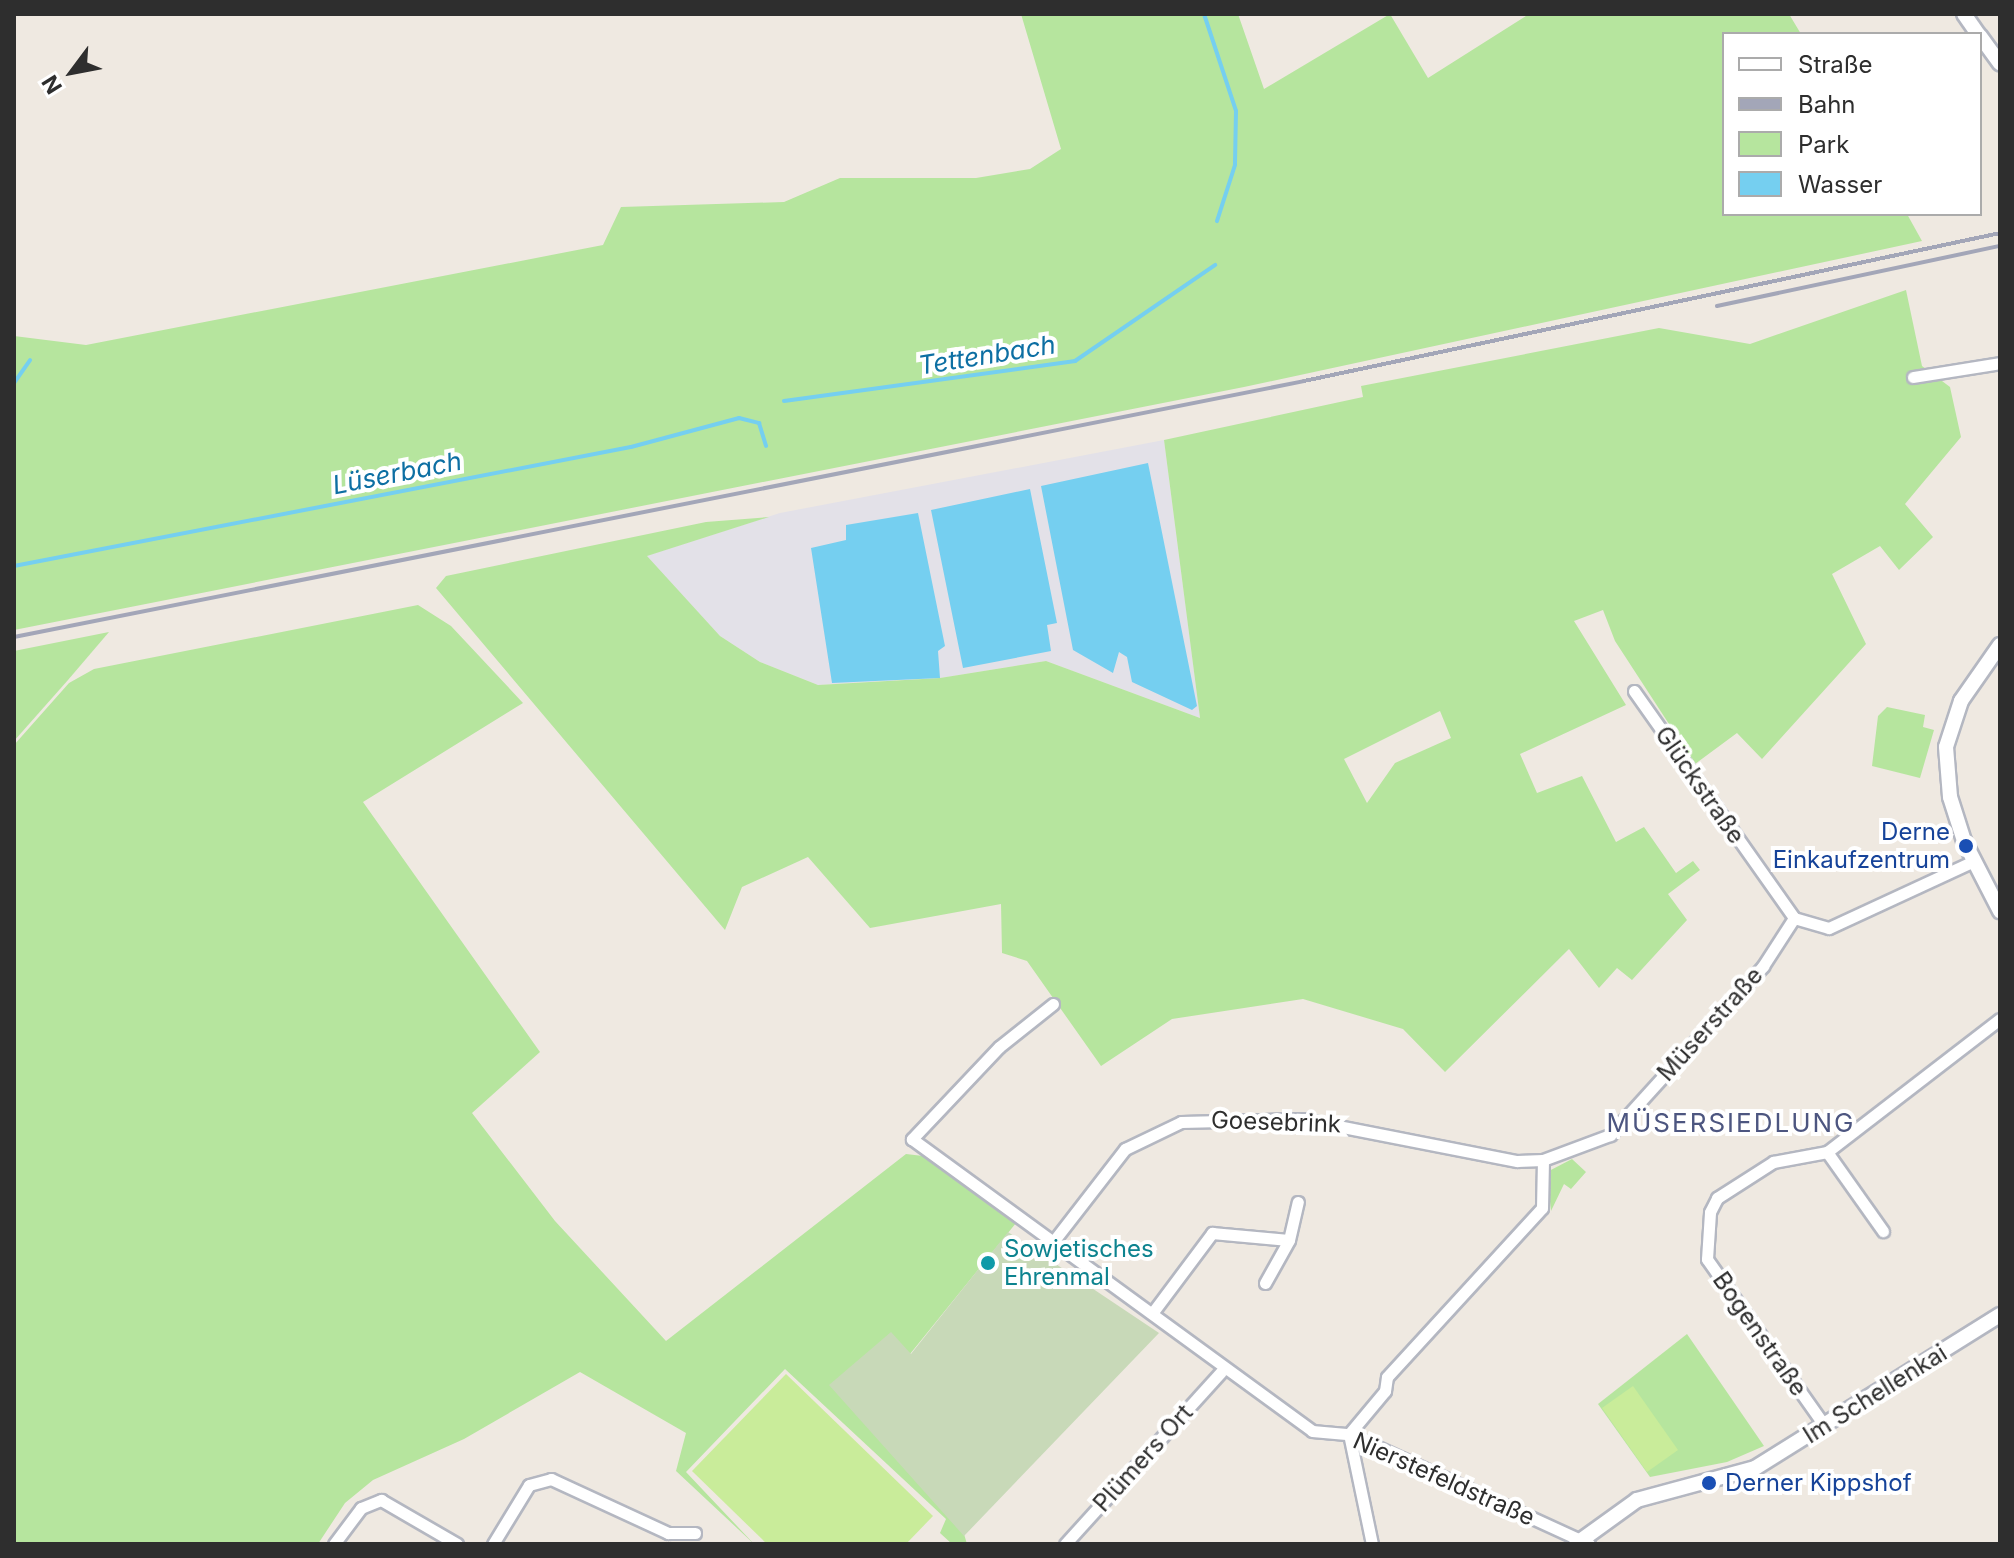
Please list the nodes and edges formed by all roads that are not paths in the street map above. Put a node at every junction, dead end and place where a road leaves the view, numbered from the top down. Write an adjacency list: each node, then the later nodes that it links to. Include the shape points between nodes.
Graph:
1 (1964, 14): 2 (street)
2 (1977, 32)
3 (1982, 39): 4 (street)
4 (2000, 64)
5 (2000, 363): 6 (street)
6 (1913, 377)
7 (2000, 645): 9 (street, via 1961,701 1946,747 1950,797)
8 (1634, 691): 11 (street, Glückstraße)
9 (1972, 862): 10 (street); 11 (street, via 1829,928)
10 (2000, 911)
11 (1794, 918): 15 (street, Müserstraße, via 1763,966 1610,1135)
12 (1053, 1004): 18 (street, Nierstefeldstraße, via 999,1047 912,1139)
13 (2000, 1019): 14 (street, Bogenstraße)
14 (1827, 1152): 17 (street); 24 (street, Bogenstraße, via 1773,1162 1717,1198 1704,1234 1707,1259)
15 (1543, 1160): 18 (street, Goesebrink, via 1517,1161 1302,1119 1181,1122 1125,1149); 25 (street, via 1542,1208 1387,1377 1385,1391)
16 (1298, 1202): 19 (street)
17 (1883, 1231)
18 (1056, 1238): 21 (street, Nierstefeldstraße)
19 (1289, 1240): 20 (street); 21 (street, via 1212,1233)
20 (1265, 1283)
21 (1153, 1312): 23 (street, Nierstefeldstraße, via 1213,1356)
22 (2000, 1315): 24 (street, Im Schellenkai)
23 (1221, 1372): 25 (street, Nierstefeldstraße, via 1312,1431); 31 (street, Plümers Ort)
24 (1824, 1425): 27 (street, Im Schellenkai, via 1755,1468 1637,1500)
25 (1349, 1434): 27 (street, Nierstefeldstraße); 32 (street)
26 (695, 1533): 30 (street, via 668,1533 551,1479 529,1485)
27 (1582, 1543)
28 (334, 1544): 29 (street, via 361,1508 381,1500)
29 (457, 1544)
30 (493, 1544)
31 (1065, 1544)
32 (1372, 1544)

